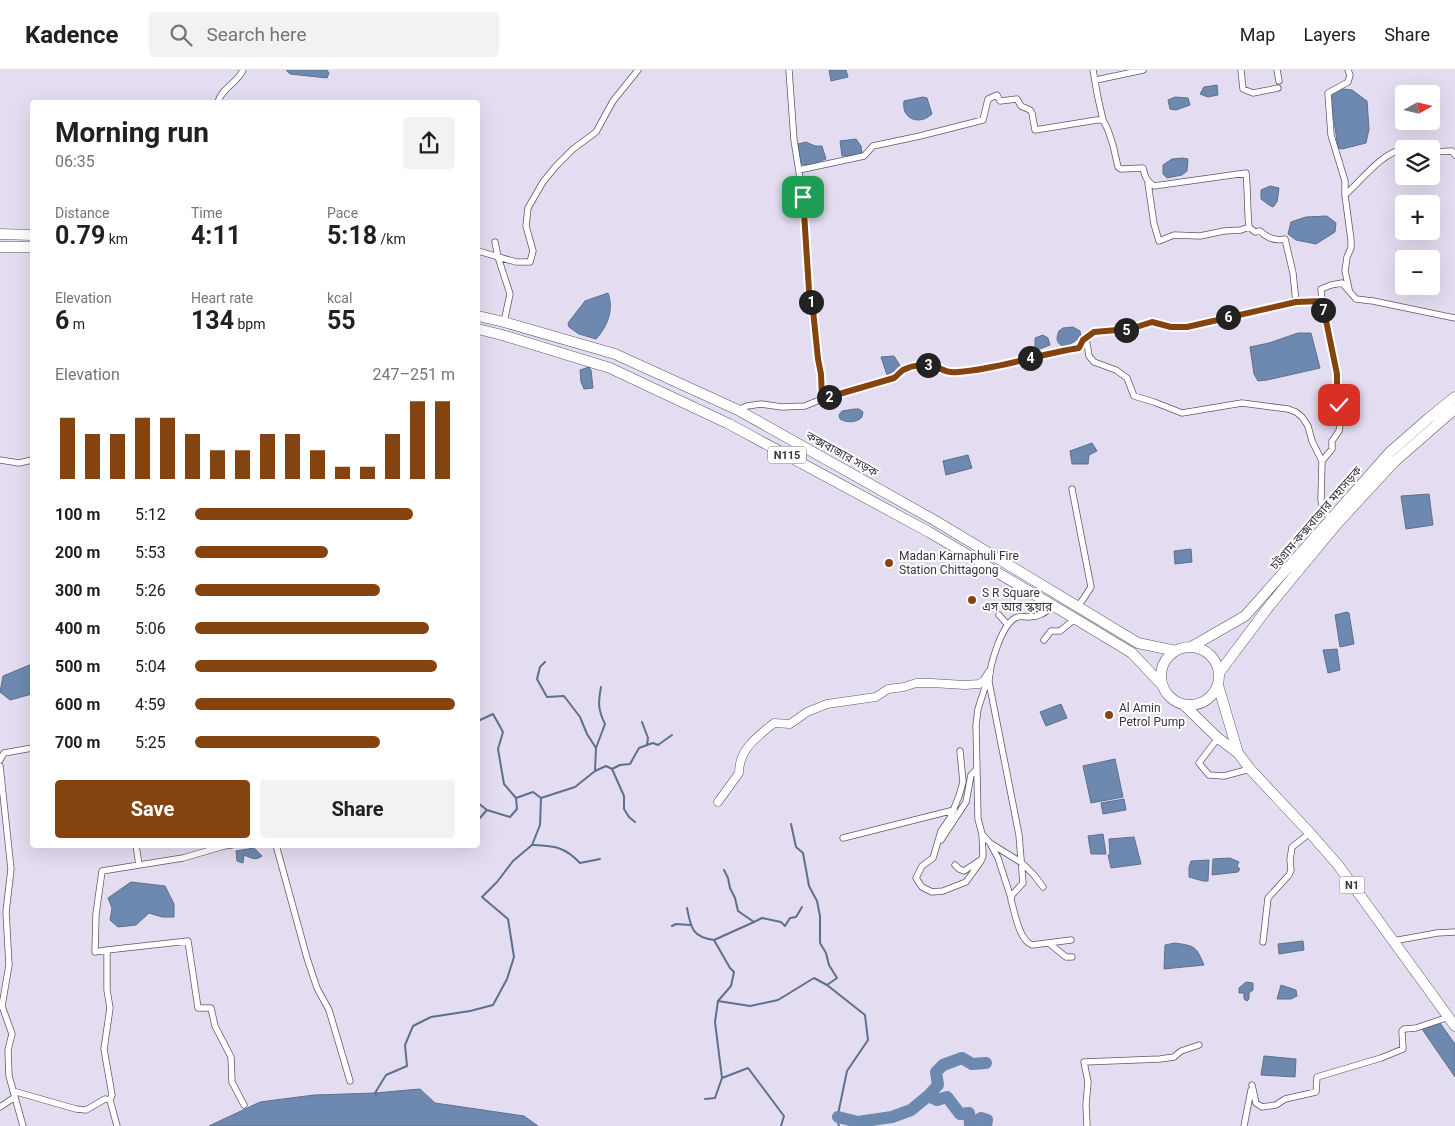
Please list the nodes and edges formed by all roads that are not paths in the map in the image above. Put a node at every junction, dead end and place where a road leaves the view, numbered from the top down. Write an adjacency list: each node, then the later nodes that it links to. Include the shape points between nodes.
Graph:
1 (243, 70): 10 (street)
2 (638, 70): 25 (street, via 613,101 596,132 556,166 528,208 526,226 532,251 530,262)
3 (789, 70): 15 (street)
4 (1093, 70): 9 (street)
5 (1143, 70): 9 (street)
6 (1241, 70): 7 (street, via 1243,89 1253,93 1278,84)
7 (1277, 70)
8 (1348, 70): 17 (street, via 1348,82 1328,93 1331,135 1345,181)
9 (1096, 80): 11 (street)
10 (219, 100)
11 (1103, 120): 15 (street, via 1035,130 1030,110 1017,99 1000,101 997,95 988,99 983,120 873,146 864,156); 16 (street, via 1118,166 1121,170 1143,168)
12 (1395, 152): 17 (street, via 1382,159)
13 (1440, 152): 14 (street, via 1452,151)
14 (1455, 155)
15 (799, 170): 35 (street)
16 (1148, 182): 18 (street, via 1159,241 1174,235 1200,236); 18 (street, via 1154,186 1246,173)
17 (1345, 195): 26 (street, via 1351,240 1345,270 1348,287)
18 (1249, 227): 28 (street, via 1266,237 1285,239)
19 (0, 234): 20 (highway)
20 (30, 235)
21 (495, 242): 25 (street)
22 (0, 247): 23 (highway)
23 (30, 247)
24 (480, 252): 25 (street)
25 (498, 257): 31 (street, via 510,294)
26 (1356, 299): 27 (street, via 1342,283 1321,289); 30 (street)
27 (1322, 301): 28 (street); 40 (street, via 1337,374 1341,420 1332,449)
28 (1296, 302): 33 (street, via 1187,327 1152,322 1127,330 1094,332)
29 (480, 316): 31 (highway, কক্সবাজার সড়ক / N115)
30 (1455, 318)
31 (504, 322): 37 (highway, কক্সবাজার সড়ক / N115, via 615,354)
32 (480, 330): 43 (highway, N115, via 610,368 729,424 929,532)
33 (1086, 338): 35 (street, via 1079,348 980,369 946,372 923,364 903,370 894,378); 40 (street, via 1089,356 1094,362 1127,378 1134,396 1182,413 1242,404 1296,412 1308,426)
34 (1455, 397): 42 (highway, চট্টগ্রাম-কক্সবাজার মহাসড়ক, via 1390,452)
35 (822, 399): 37 (street, via 805,406 761,404)
36 (1455, 409): 52 (highway, চট্টগ্রাম-কক্সবাজার মহাসড়ক, via 1394,462 1336,525)
37 (738, 410): 44 (highway, কক্সবাজার সড়ক / N115, via 934,520)
38 (0, 460): 39 (street, via 19,463)
39 (30, 460)
40 (1322, 461): 42 (street, via 1323,511)
41 (1072, 488): 44 (street, via 1091,587)
42 (1331, 518): 49 (highway, চট্টগ্রাম-কক্সবাজার মহাসড়ক, via 1245,616)
43 (1053, 606): 46 (highway, N115); 47 (street, via 1040,616 1018,617)
44 (1077, 607): 50 (highway, কক্সবাজার সড়ক / N115, via 1138,643)
45 (999, 615): 47 (street)
46 (1075, 619): 48 (street, via 1060,631 1051,631); 53 (highway, N115, via 1132,653)
47 (1007, 624): 51 (street)
48 (1044, 640)
49 (1191, 647): 50 (highway); 52 (highway, via 1210,655)
50 (1176, 651): 53 (highway, via 1163,666)
51 (989, 673): 64 (street, via 978,709); 65 (street, via 979,684 916,683 888,689 876,697 827,704 790,724 774,723 745,749 739,773); 76 (street)
52 (1219, 673): 54 (highway)
53 (1163, 686): 55 (highway, via 1168,696)
54 (1218, 686): 55 (highway, via 1204,702); 60 (highway, N1)
55 (1184, 705): 56 (highway, N1)
56 (1218, 738): 60 (highway, N1); 63 (street, via 1199,763 1209,775 1224,776)
57 (30, 748): 59 (street)
58 (960, 751): 66 (street, via 963,782)
59 (2, 753): 61 (street)
60 (1238, 754): 63 (highway, N1)
61 (0, 760)
62 (0, 766): 81 (street, via 11,869)
63 (1250, 769): 67 (highway, N1)
64 (976, 770): 68 (street, via 978,819); 74 (street, via 970,775 966,802)
65 (718, 802)
66 (954, 810): 69 (street); 74 (street, via 941,831)
67 (1310, 833): 85 (highway, N1); 86 (street, via 1292,847 1289,875 1268,898)
68 (982, 834): 70 (street); 75 (street)
69 (843, 838)
70 (990, 843): 76 (street); 80 (street)
71 (137, 848): 77 (street)
72 (217, 848): 77 (street)
73 (277, 848): 92 (street, via 307,958 329,1010)
74 (935, 852): 75 (street, via 916,878 922,887 932,892 966,882)
75 (982, 858): 78 (street, via 964,871)
76 (1022, 863): 79 (street); 80 (street, via 1023,882)
77 (140, 865): 88 (street, via 102,871 95,952)
78 (955, 865)
79 (1042, 888)
80 (1011, 900): 87 (street, via 1023,939 1032,945)
81 (7, 928): 82 (street); 93 (street, via 10,965 2,1006 12,1034 8,1050 9,1076)
82 (0, 932)
83 (1455, 932): 85 (street)
84 (1071, 940): 87 (street)
85 (1394, 941): 90 (highway, N1)
86 (1263, 942)
87 (1050, 944): 89 (street, via 1066,957)
88 (107, 950): 94 (street, via 110,1008 104,1049 112,1095); 95 (street, via 188,941 198,1008 211,1008 215,1026 231,1057 232,1082)
89 (1072, 957)
90 (1452, 1021): 100 (street, via 1404,1029 1402,1049 1317,1077 1316,1092 1285,1099 1276,1105 1256,1103 1252,1085)
91 (1199, 1045): 99 (street, via 1181,1050 1174,1057 1084,1062 1088,1082)
92 (350, 1082)
93 (14, 1094): 94 (street, via 86,1110 105,1099); 96 (street); 97 (street)
94 (110, 1100): 98 (street)
95 (244, 1105)
96 (0, 1107)
97 (23, 1126)
98 (117, 1126)
99 (1087, 1126)
100 (1244, 1126)

